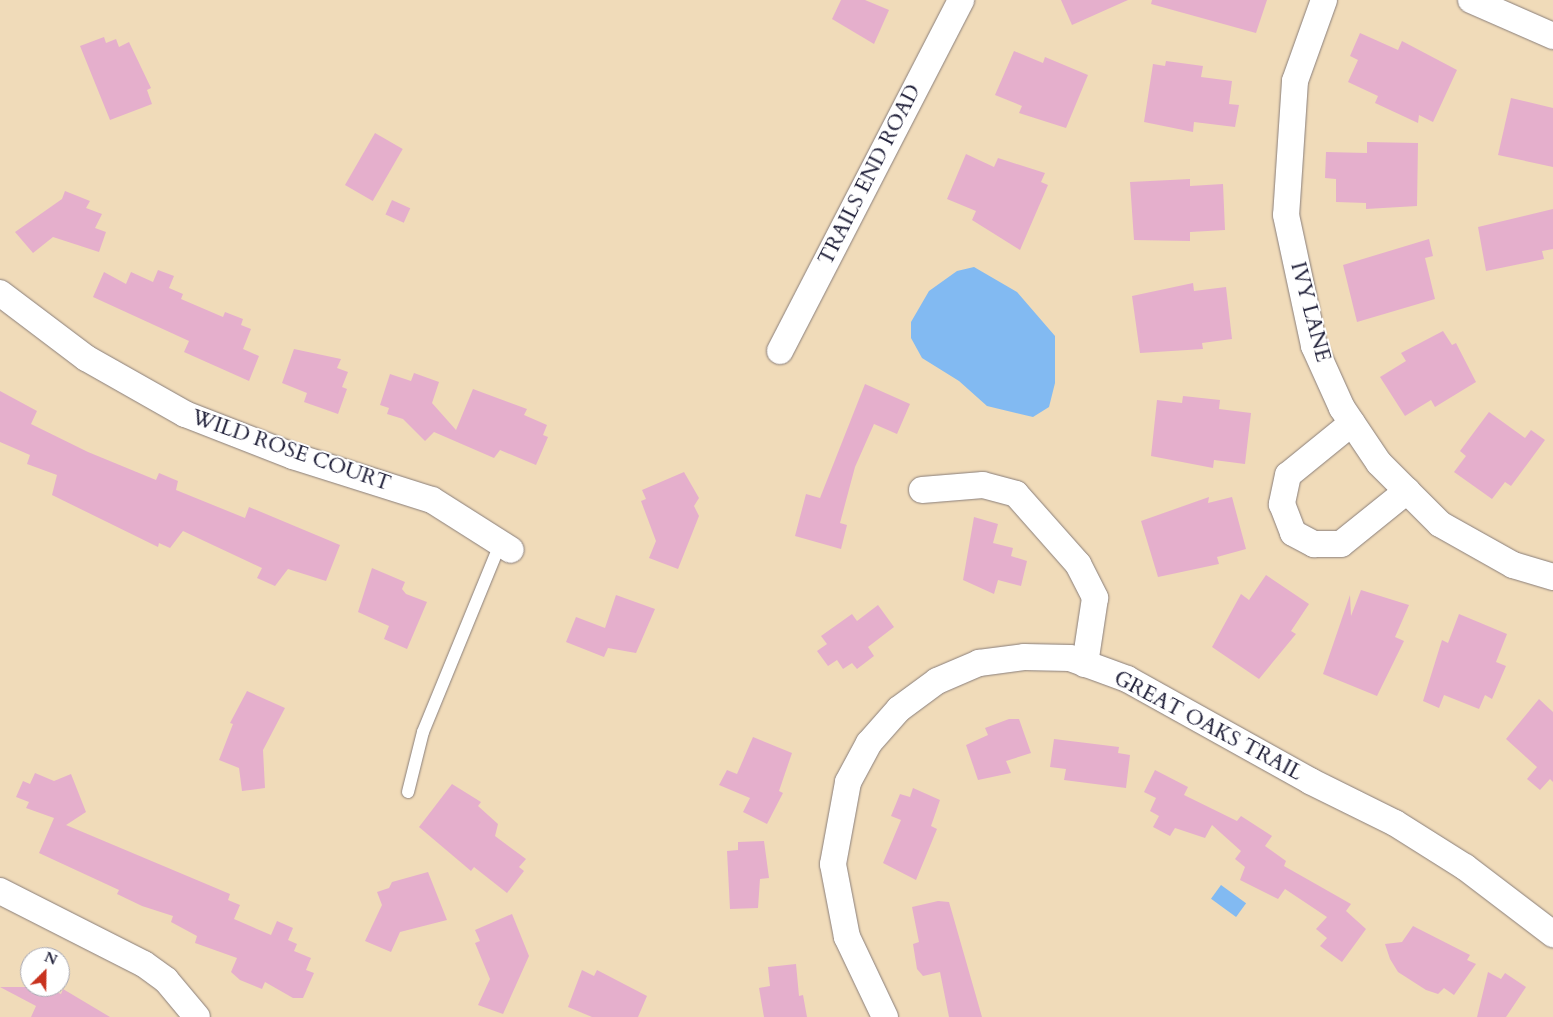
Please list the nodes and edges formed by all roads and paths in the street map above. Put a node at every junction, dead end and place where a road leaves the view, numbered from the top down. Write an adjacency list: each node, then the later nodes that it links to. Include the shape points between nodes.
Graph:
1 (960, 0): 6 (street, TRAILS END ROAD)
2 (1324, 0): 7 (street, IVY LANE, via 1295,81 1286,215 1314,346)
3 (1470, 0): 4 (street)
4 (1553, 36)
5 (0, 293): 10 (street, WILD ROSE COURT, via 86,358 184,414 293,456 432,500)
6 (780, 351)
7 (1352, 423): 9 (street, IVY LANE, via 1379,463); 9 (street, via 1288,475 1282,504 1293,533 1314,544 1341,544)
8 (922, 490): 12 (street, via 983,485 1016,494 1078,564 1095,598)
9 (1407, 491): 11 (street, IVY LANE, via 1440,524 1513,565)
10 (506, 546): 13 (lane, via 423,732)
11 (1553, 577)
12 (1085, 664): 15 (street, GREAT OAKS TRAIL, via 1127,679 1310,781 1395,823 1465,867); 17 (street, GREAT OAKS TRAIL, via 1070,658 1024,657 979,664 930,687 899,709 869,743 848,782 833,864 847,937)
13 (408, 792)
14 (0, 890): 16 (street, via 144,964 166,980)
15 (1553, 934)
16 (197, 1017)
17 (885, 1017)

